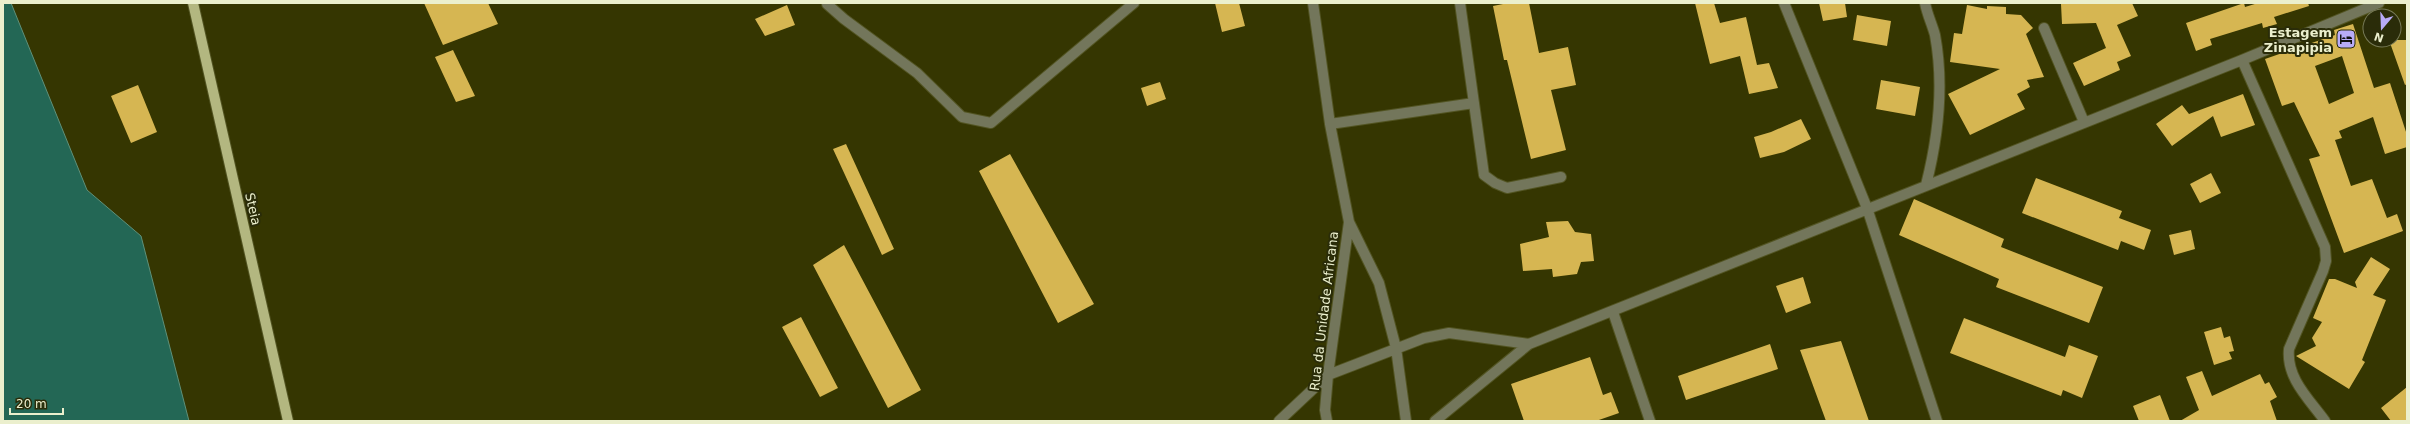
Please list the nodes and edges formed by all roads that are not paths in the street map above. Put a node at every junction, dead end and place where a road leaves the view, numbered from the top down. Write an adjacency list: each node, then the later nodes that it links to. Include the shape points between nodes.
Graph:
1 (193, 3): 22 (main road, Steia)
2 (1134, 3): 8 (street, via 991,123 962,117 917,73)
3 (1313, 3): 13 (street)
4 (1460, 3): 11 (street)
5 (1784, 3): 16 (street)
6 (1925, 3): 15 (street, via 1934,35 1938,113 1935,148)
7 (2379, 3): 10 (street)
8 (826, 4)
9 (2044, 28): 12 (street)
10 (2242, 60): 12 (street); 29 (street, via 2325,247 2326,261 2323,271 2289,349 2288,363 2291,374)
11 (1474, 103): 13 (street); 14 (street, via 1484,174 1507,188)
12 (2084, 122): 15 (street)
13 (1330, 124): 17 (street)
14 (1561, 177)
15 (1926, 185): 16 (street)
16 (1867, 208): 18 (street); 28 (street)
17 (1349, 222): 20 (street, Rua da Unidade Africana, via 1379,283); 21 (street, Rua da Unidade Africana)
18 (1612, 312): 19 (street); 27 (street)
19 (1529, 344): 20 (street, via 1449,333); 26 (street)
20 (1396, 348): 21 (street); 25 (street, Rua da Unidade Africana)
21 (1328, 375): 23 (street); 24 (street, Rua da Unidade Africana, via 1325,410)
22 (288, 421)
23 (1279, 421)
24 (1327, 421)
25 (1406, 421)
26 (1435, 421)
27 (1650, 421)
28 (1937, 421)
29 (2326, 421)

